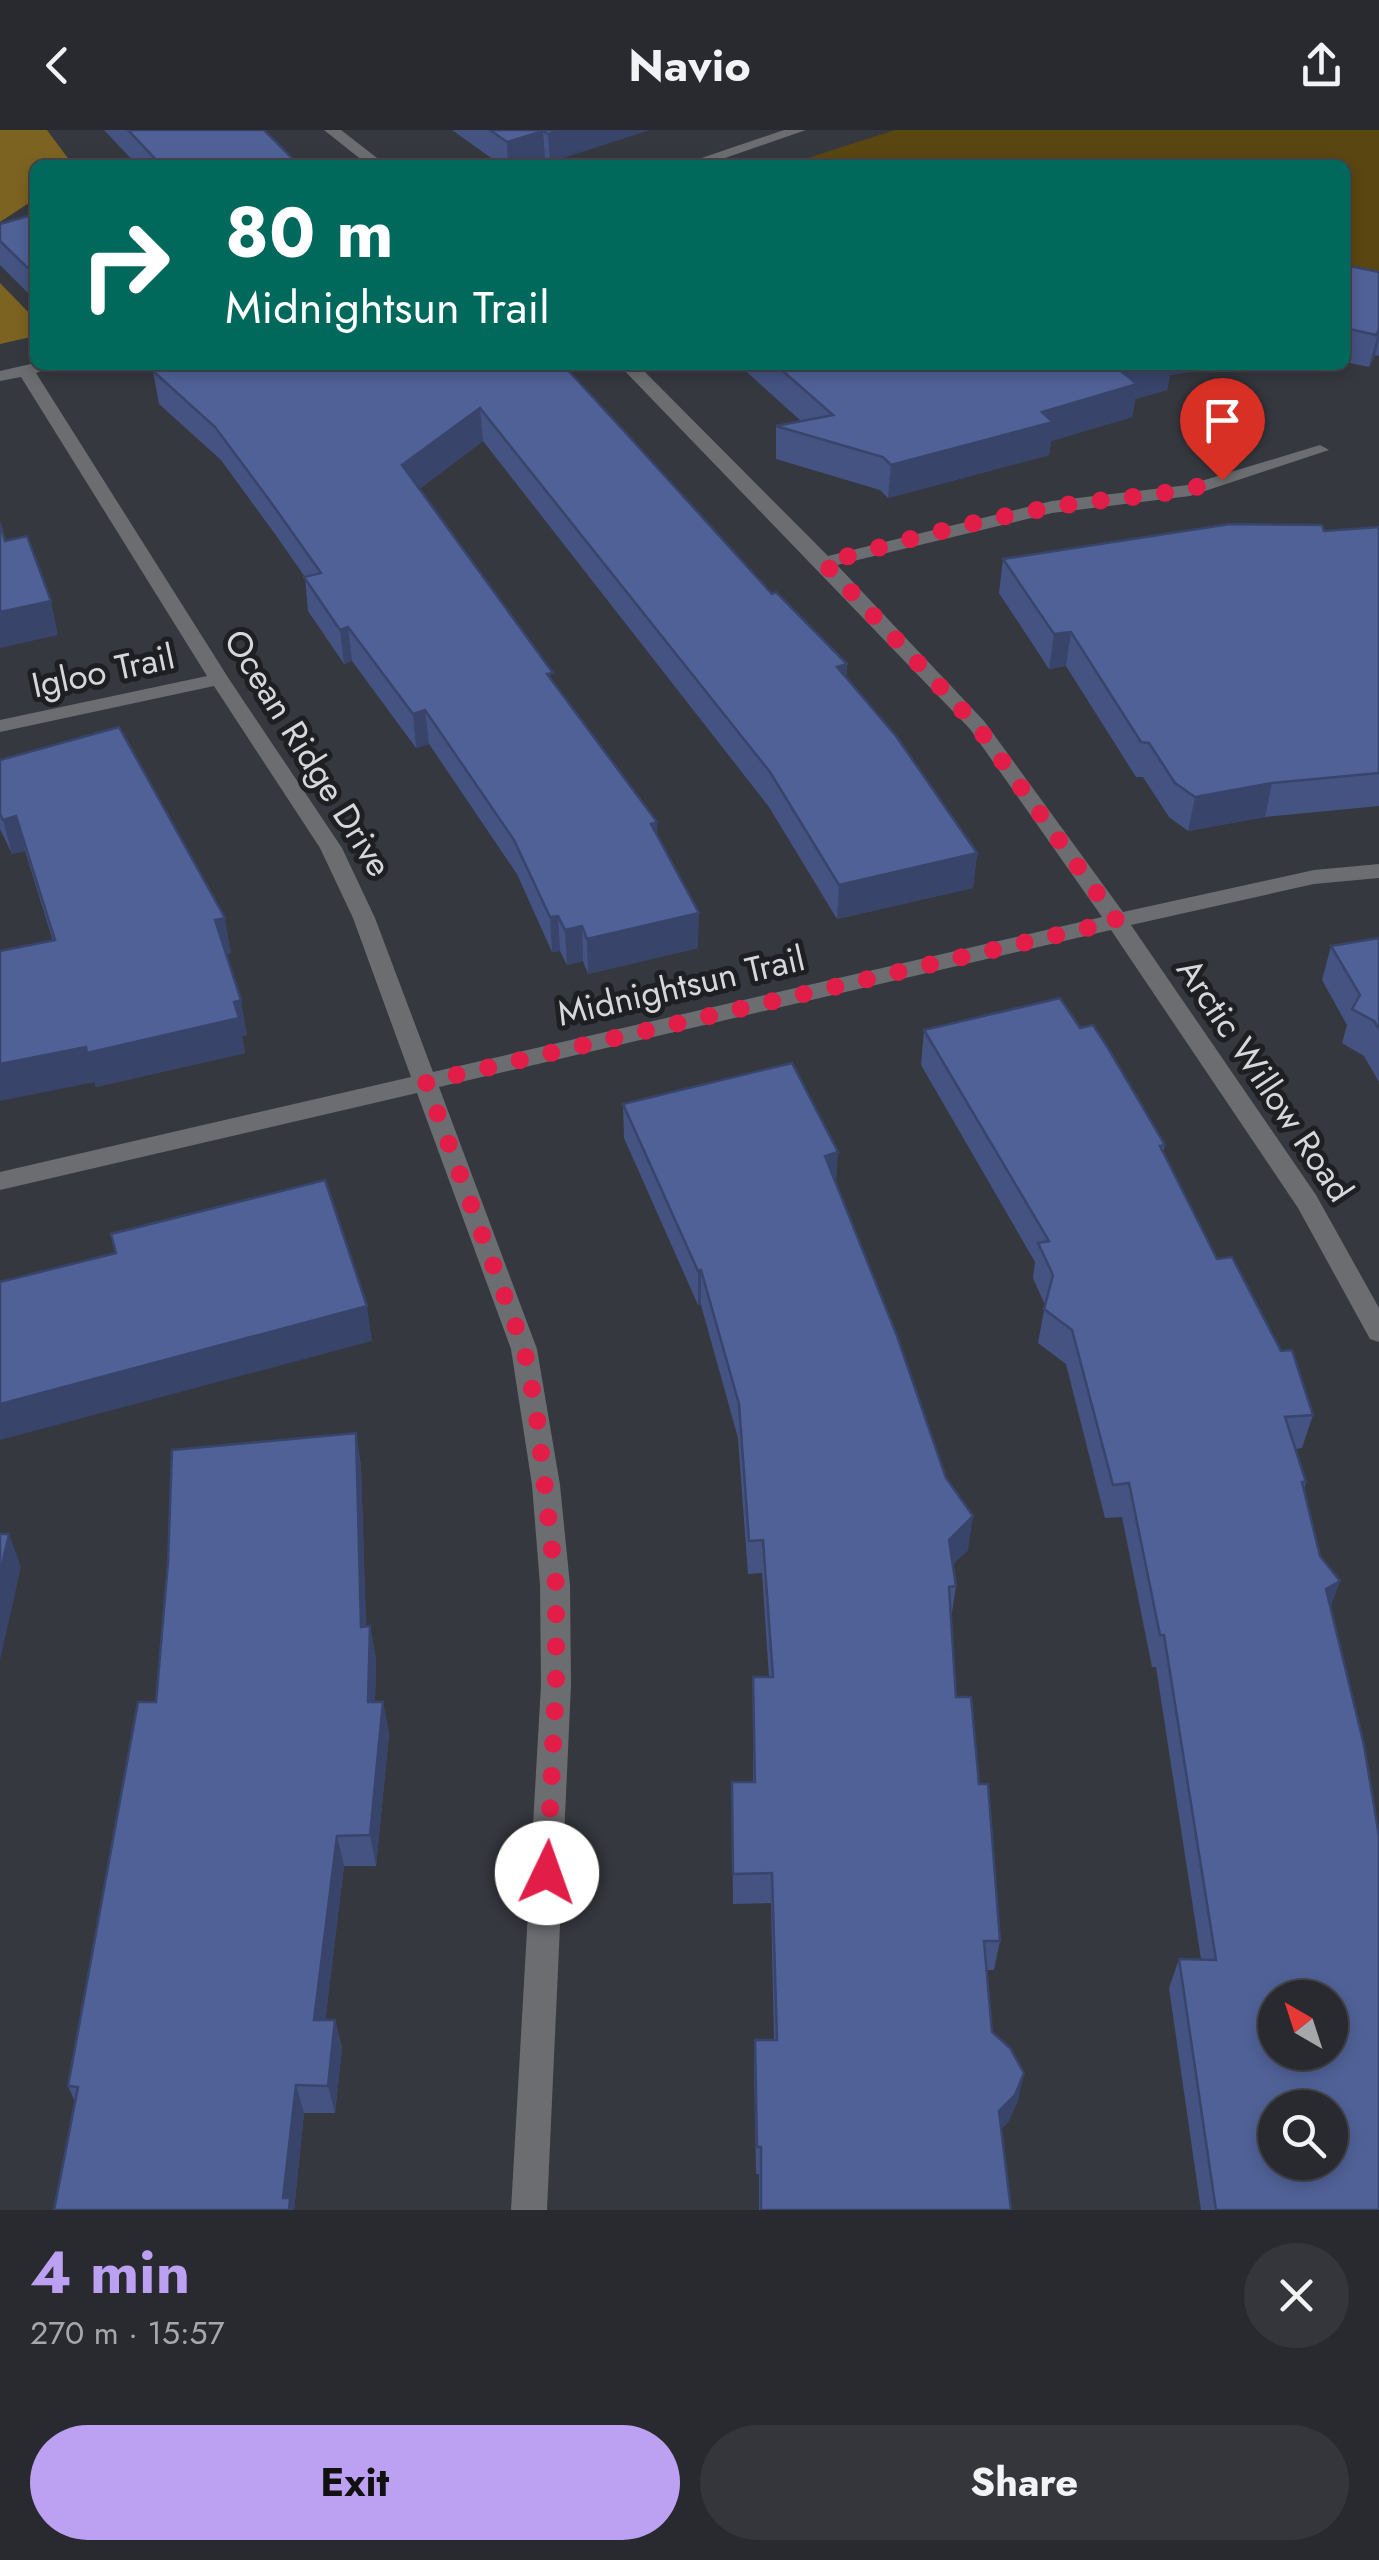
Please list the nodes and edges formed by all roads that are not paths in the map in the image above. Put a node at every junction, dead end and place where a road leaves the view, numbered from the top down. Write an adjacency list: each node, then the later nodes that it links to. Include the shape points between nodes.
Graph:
1 (331, 130): 3 (street)
2 (799, 130): 4 (street)
3 (371, 160)
4 (706, 160)
5 (30, 370): 7 (street)
6 (633, 370): 10 (street, Arctic Willow Road)
7 (26, 371): 8 (street); 11 (street, Ocean Ridge Drive)
8 (0, 376)
9 (1320, 450): 10 (street, via 1190,490 1004,516)
10 (824, 563): 14 (street, Arctic Willow Road, via 977,726)
11 (219, 679): 12 (street, Igloo Trail); 15 (street, Ocean Ridge Drive, via 331,848)
12 (0, 726)
13 (1379, 871): 14 (street, Midnightsun Trail, via 1314,878)
14 (1117, 921): 15 (street, Midnightsun Trail); 17 (street, Arctic Willow Road, via 1307,1202)
15 (426, 1082): 16 (street, Midnightsun Trail); 18 (street, Ocean Ridge Drive, via 524,1349 556,1585)
16 (0, 1181)
17 (1379, 1332)
18 (530, 2210)

